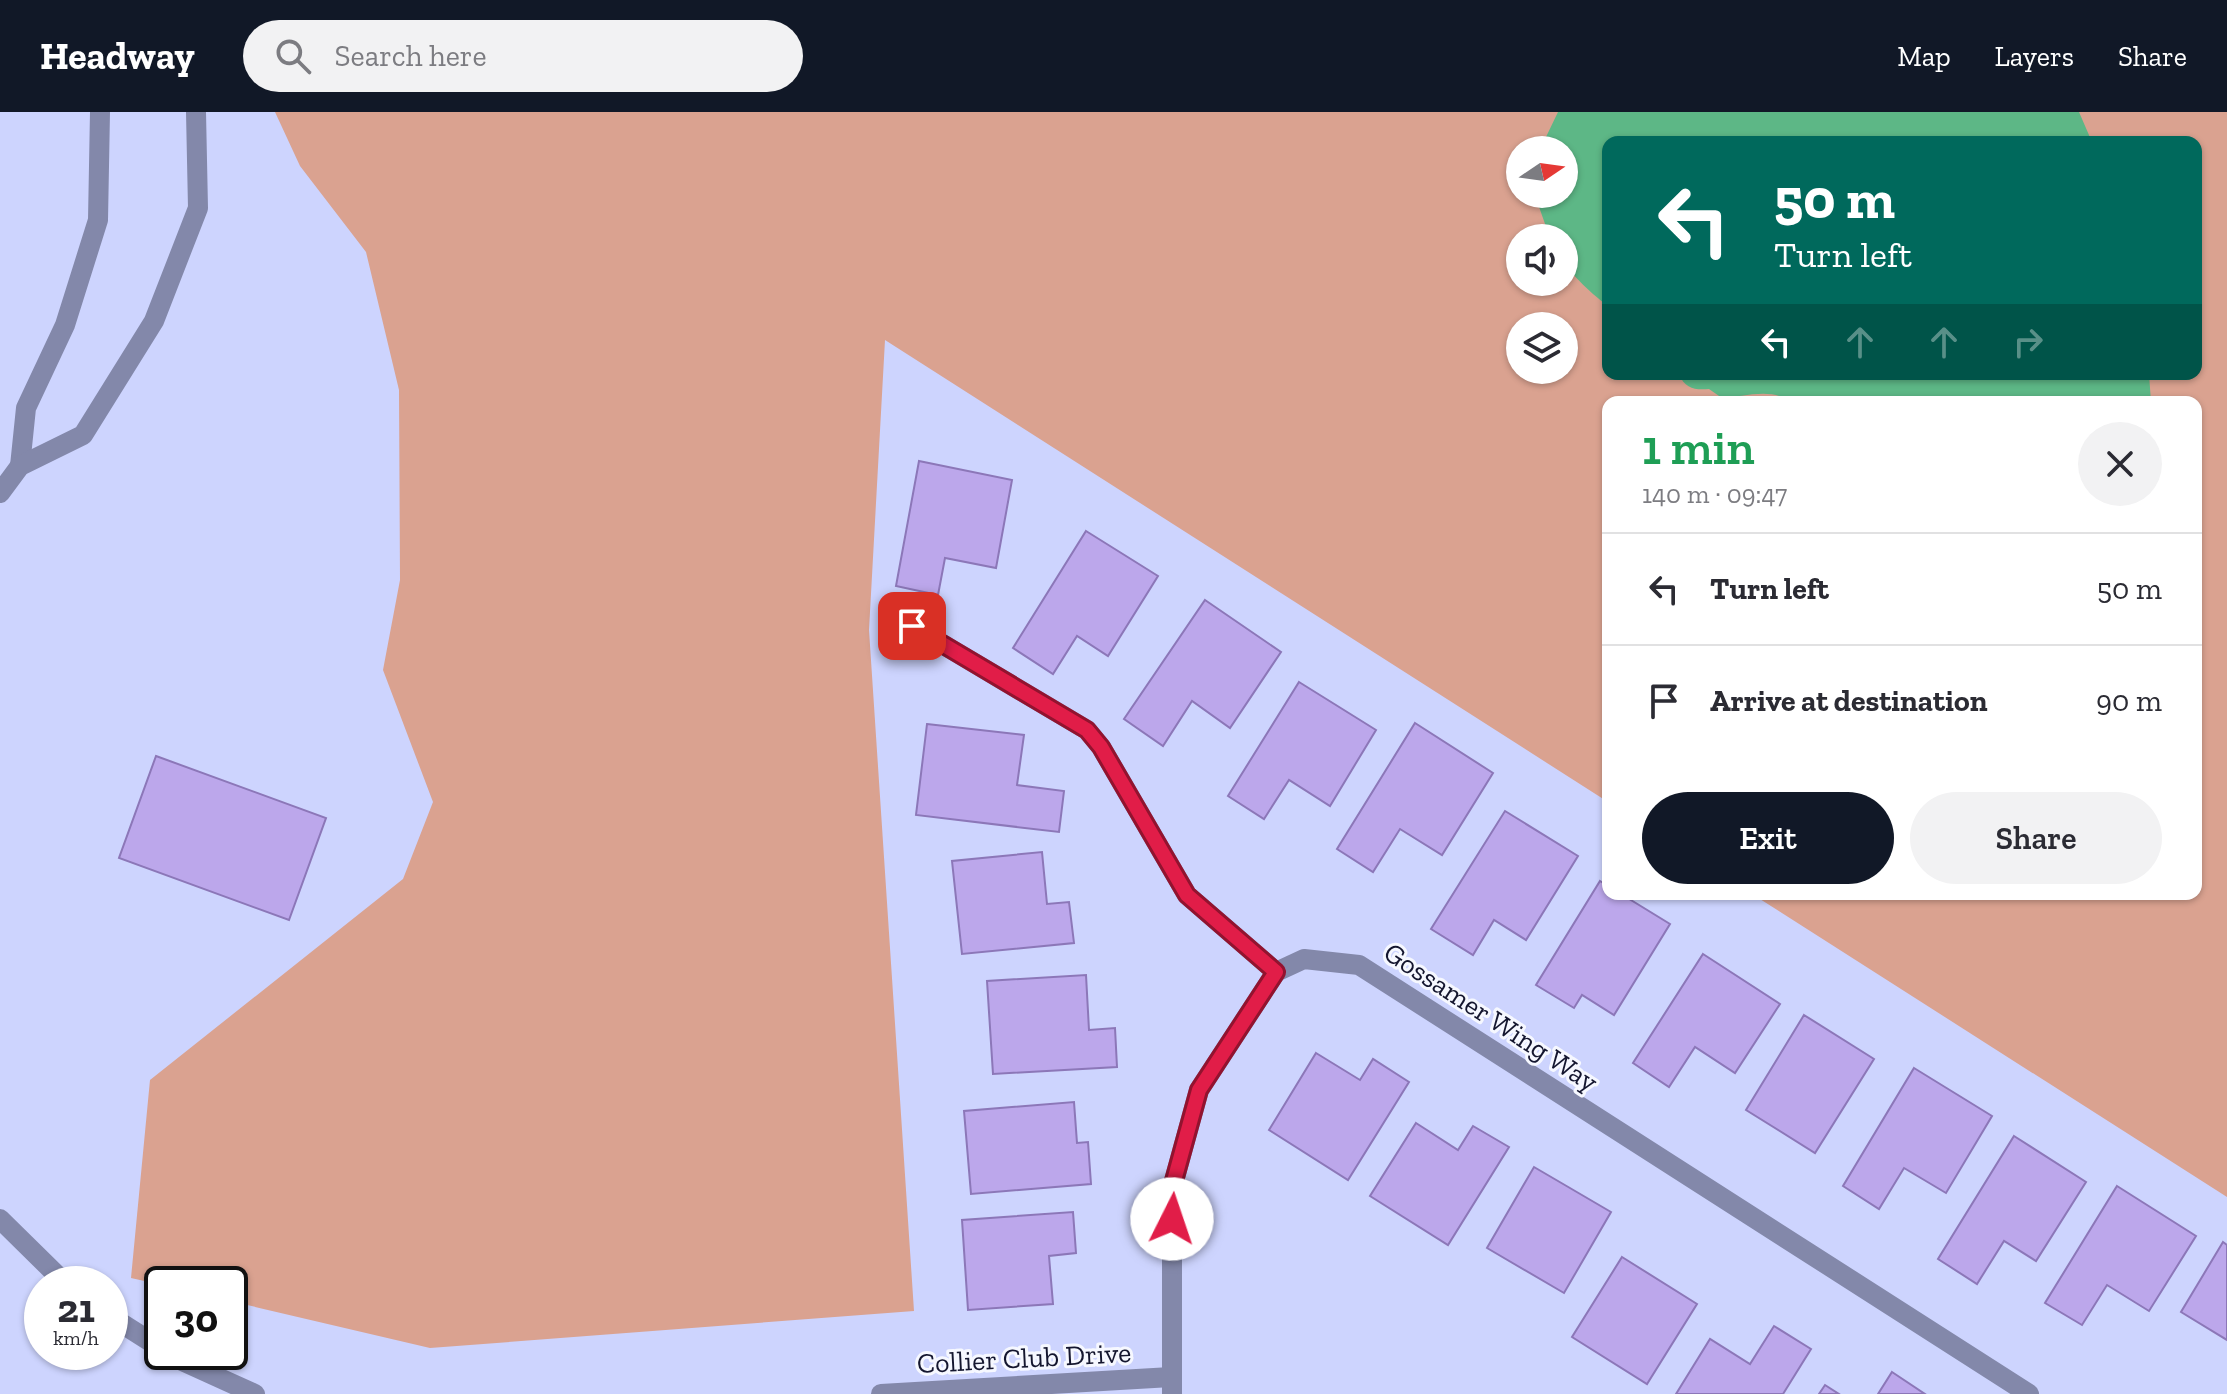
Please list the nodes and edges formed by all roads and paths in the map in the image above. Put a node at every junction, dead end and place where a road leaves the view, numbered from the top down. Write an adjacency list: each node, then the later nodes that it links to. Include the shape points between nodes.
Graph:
1 (100, 112): 3 (street, via 98,220 65,325 26,408)
2 (196, 112): 3 (street, via 198,208 154,321 83,435)
3 (20, 466): 4 (street)
4 (0, 493)
5 (912, 626): 6 (street, via 1087,730 1187,895)
6 (1276, 972): 10 (street, via 1199,1090 1172,1188); 13 (street, Gossamer Wing Way, via 1304,959 1359,965)
7 (0, 1219): 8 (street)
8 (48, 1266)
9 (202, 1370): 11 (street)
10 (1171, 1385): 12 (street, Collier Club Drive)
11 (255, 1394)
12 (881, 1394)
13 (2029, 1394)

